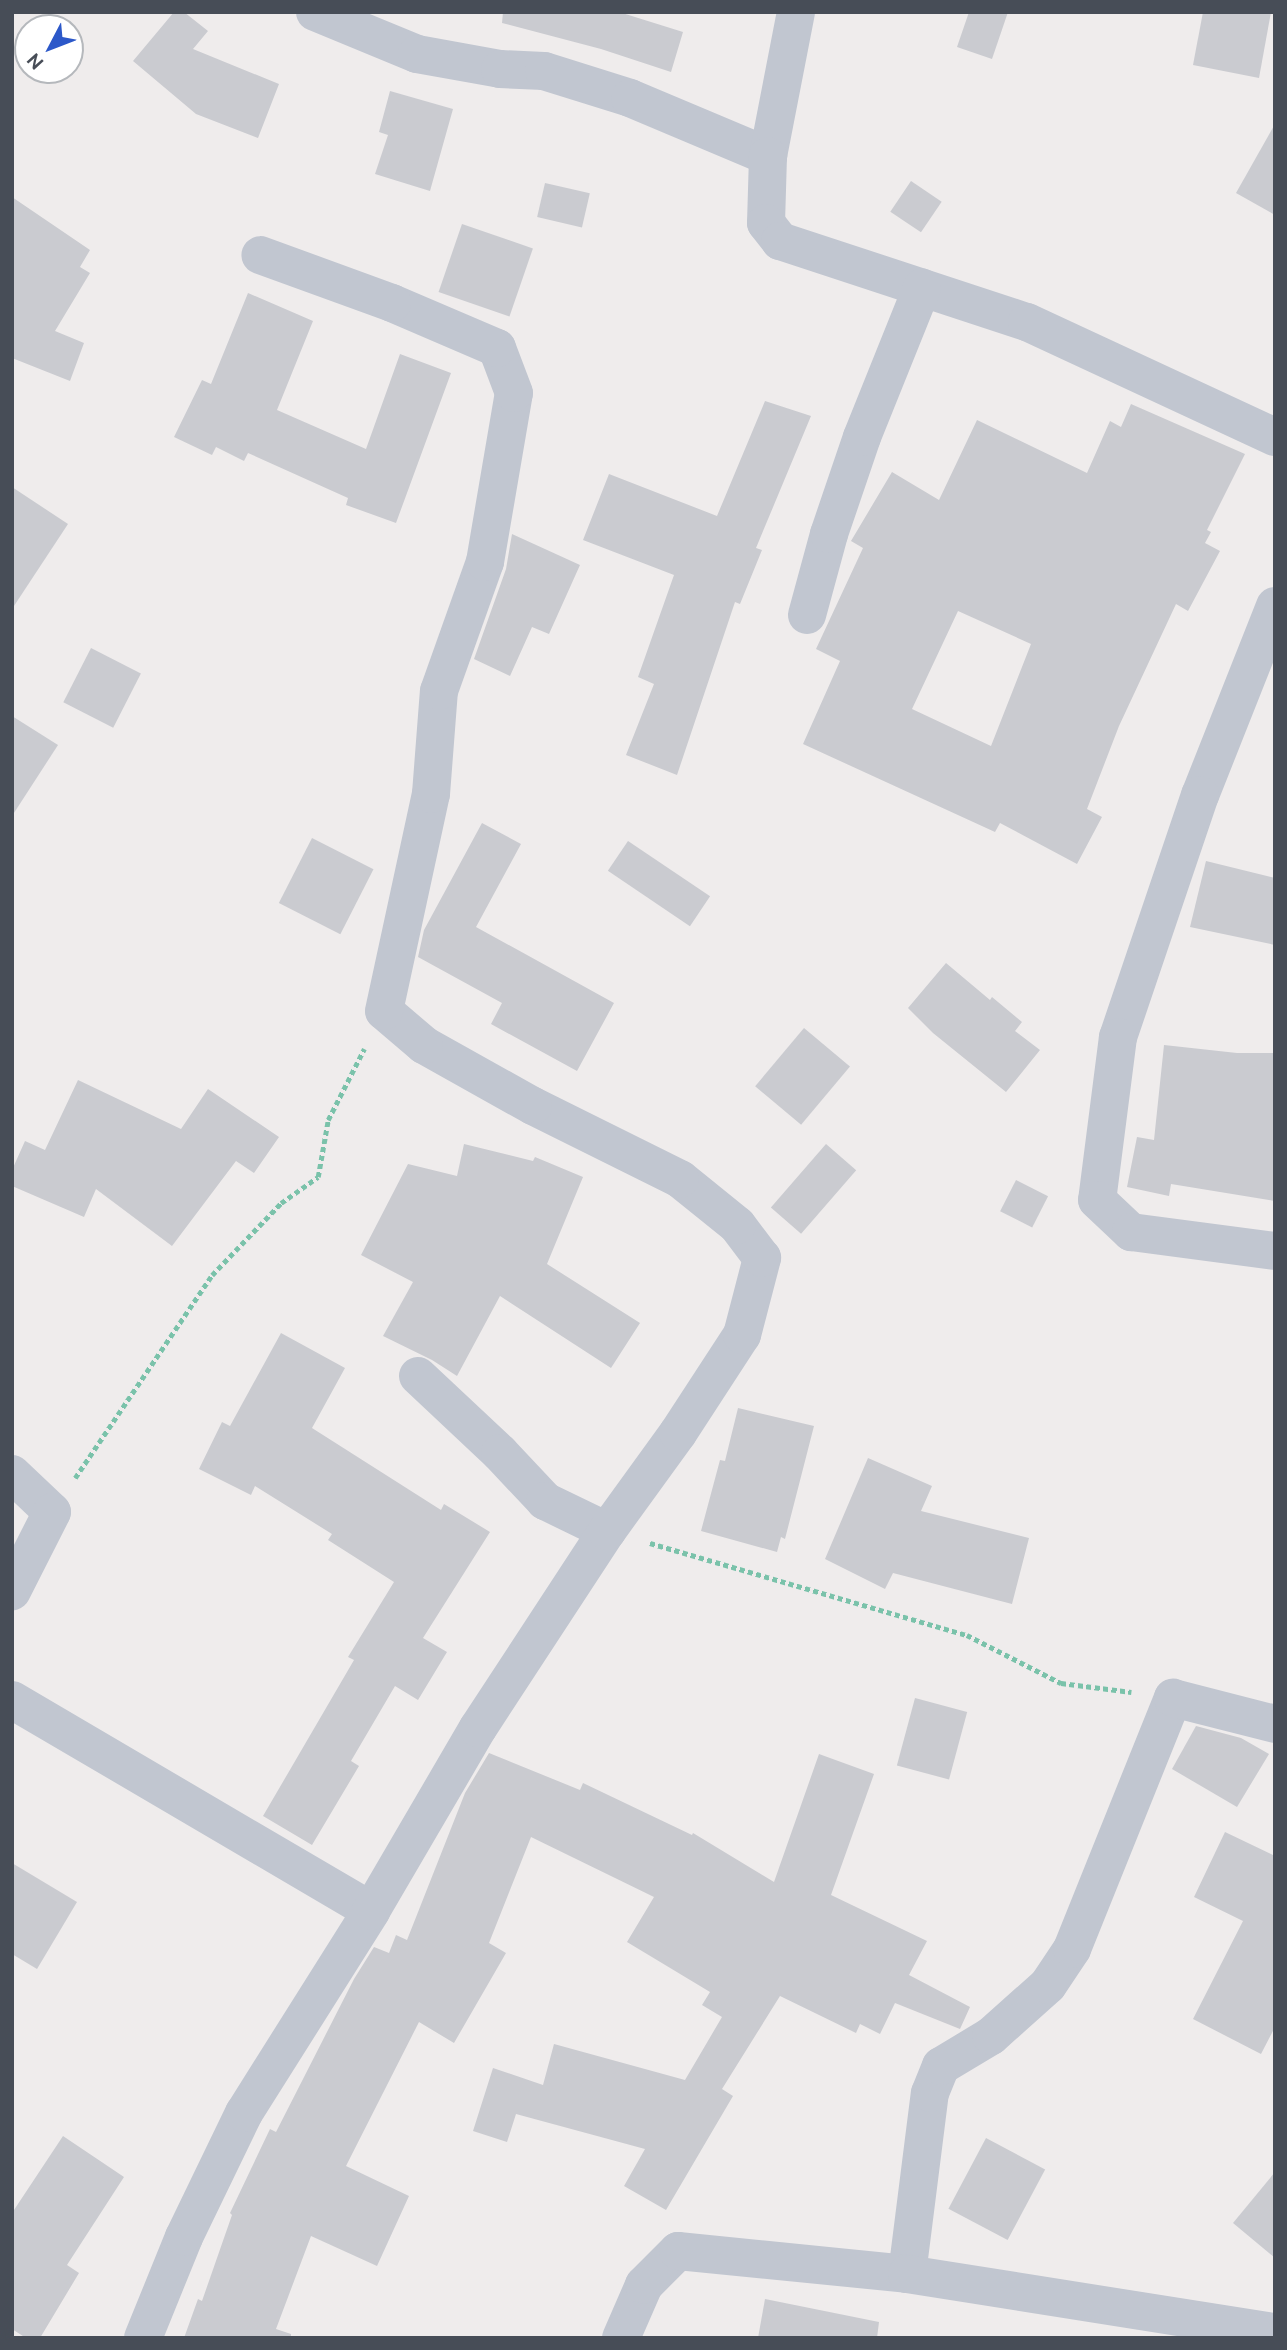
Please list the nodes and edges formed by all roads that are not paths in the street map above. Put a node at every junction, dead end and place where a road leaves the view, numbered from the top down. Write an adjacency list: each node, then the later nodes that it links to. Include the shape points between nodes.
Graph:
1 (315, 12): 3 (street, via 417,54 500,69 544,71 630,98)
2 (796, 12): 3 (street)
3 (768, 156): 5 (street, via 766,223 780,241)
4 (260, 255): 12 (street, via 392,303 497,348 514,393 485,562 439,691 431,794 384,1011 424,1045 680,1179 737,1225 762,1258 742,1335)
5 (922, 288): 6 (street, via 1027,322); 8 (street, via 862,437)
6 (1275, 437)
7 (1275, 606): 9 (street, via 1200,795 1118,1037 1097,1200 1131,1231)
8 (807, 615)
9 (1275, 1251)
10 (418, 1376): 12 (street, via 545,1501)
11 (12, 1474): 13 (street, via 52,1512)
12 (607, 1531): 16 (street, via 478,1728)
13 (12, 1591)
14 (12, 1700): 16 (street)
15 (1275, 1724): 17 (street, via 1173,1698 1072,1949 1048,1985 991,2036 942,2066 930,2093)
16 (371, 1911): 19 (street, via 244,2113 184,2237)
17 (907, 2274): 18 (street); 20 (street, via 678,2251 643,2285)
18 (1275, 2332)
19 (143, 2338)
20 (621, 2338)

